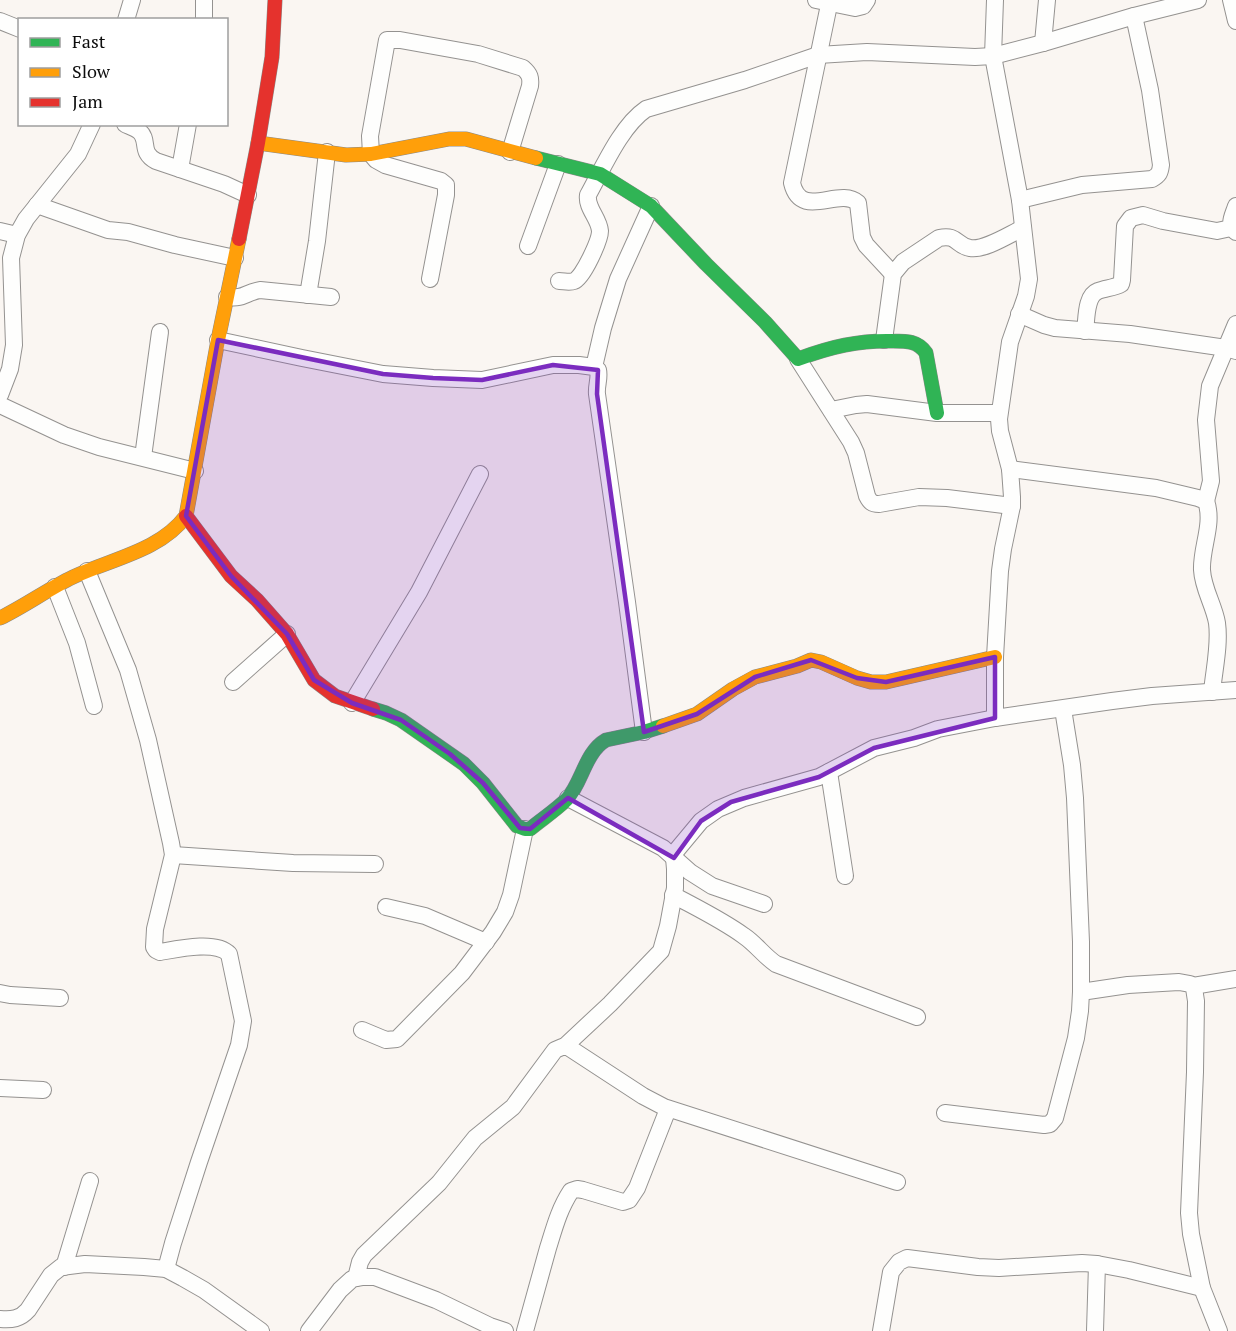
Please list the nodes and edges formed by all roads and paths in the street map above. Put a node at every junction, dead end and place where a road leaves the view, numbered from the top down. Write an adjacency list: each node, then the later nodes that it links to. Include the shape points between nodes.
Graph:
1 (131, 0): 11 (street)
2 (204, 0): 12 (street)
3 (275, 0): 22 (street, via 272,57)
4 (867, 0): 9 (street, via 855,8)
5 (995, 0): 18 (street)
6 (1047, 0): 16 (street)
7 (1198, 0): 10 (street)
8 (1231, 0): 14 (street)
9 (825, 1): 17 (street)
10 (1134, 16): 16 (street); 30 (street, via 1150,90 1161,172 1152,179 1082,185)
11 (126, 18)
12 (204, 18)
13 (0, 21): 15 (street)
14 (1236, 21)
15 (18, 28)
16 (1043, 43): 18 (street)
17 (818, 55): 18 (street, via 867,52); 28 (street, via 638,114); 40 (street, via 792,183 794,191 816,202 854,199 866,245)
18 (993, 56): 30 (street)
19 (91, 126): 31 (street, via 78,154)
20 (130, 126): 27 (street, via 142,133 149,157)
21 (188, 126): 27 (street)
22 (258, 143): 23 (street); 29 (street)
23 (327, 152): 25 (street); 43 (street)
24 (510, 152): 25 (street, via 457,139); 25 (street, via 530,86 528,72 478,54 392,39 385,46 370,136); 26 (street)
25 (371, 154): 41 (street, via 385,165 446,185)
26 (558, 164): 28 (street); 38 (street)
27 (180, 169): 29 (street)
28 (600, 174): 32 (street); 42 (street, via 587,198 599,227 599,239 581,276 570,282)
29 (248, 195): 39 (street)
30 (1020, 200): 34 (street)
31 (37, 205): 37 (street); 39 (street, via 108,230)
32 (651, 206): 54 (street); 55 (street, via 618,279)
33 (1236, 206): 35 (street, via 1230,222)
34 (1023, 228): 40 (street, via 982,248 966,248 955,239 939,238 903,262); 46 (street, via 1029,279)
35 (1234, 230): 48 (street, via 1217,231 1143,215 1131,218 1125,226 1121,285 1092,295)
36 (0, 231): 37 (street)
37 (17, 235): 52 (street, via 11,258)
38 (528, 246)
39 (235, 258): 44 (street)
40 (893, 274): 51 (street)
41 (430, 279)
42 (560, 281)
43 (308, 295): 44 (street, via 260,290 239,298); 45 (street)
44 (227, 297): 50 (street)
45 (331, 297)
46 (1019, 314): 48 (street, via 1055,328); 60 (street, via 1010,342)
47 (1236, 324): 53 (street)
48 (1085, 331): 53 (street)
49 (160, 332): 61 (street)
50 (218, 340): 55 (street, via 383,374 433,378 482,380 554,365); 63 (street)
51 (884, 340): 54 (street, via 844,343); 59 (street, via 922,346)
52 (7, 344): 56 (street, via 10,369)
53 (1231, 349): 65 (street, via 1210,386 1206,420 1210,481)
54 (798, 359): 58 (street)
55 (594, 367): 80 (street, via 599,374 596,389)
56 (0, 395)
57 (0, 405): 61 (street, via 73,438)
58 (831, 410): 59 (street, via 867,404); 66 (street, via 856,453 867,496 873,504 928,497)
59 (937, 413): 60 (street)
60 (999, 413): 62 (street)
61 (143, 457): 63 (street)
62 (1010, 469): 65 (street, via 1156,488); 66 (street)
63 (195, 471): 67 (street)
64 (480, 474): 76 (street, via 419,592)
65 (1206, 501): 75 (street, via 1209,519 1202,567 1217,632)
66 (1012, 506): 72 (street, via 1000,571)
67 (186, 516): 68 (street, via 180,527 154,544); 71 (street, via 231,576)
68 (87, 571): 69 (street); 84 (street, via 128,670 148,740)
69 (55, 587): 70 (street); 77 (street, via 78,643)
70 (0, 618)
71 (287, 634): 73 (street); 76 (street, via 314,680)
72 (995, 657): 79 (street); 80 (street, via 886,682 857,678 811,660 755,677 697,714)
73 (233, 682)
74 (1236, 690): 75 (street)
75 (1212, 692): 78 (street)
76 (352, 704): 83 (street, via 401,720 450,753 483,783 517,826)
77 (94, 706)
78 (1063, 709): 79 (street); 94 (street, via 1075,798)
79 (995, 718): 81 (street, via 938,729 874,748)
80 (644, 732): 82 (street, via 602,743)
81 (829, 772): 85 (street, via 718,809 692,831); 87 (street)
82 (568, 798): 83 (street); 85 (street, via 663,848)
83 (525, 829): 91 (street, via 511,895)
84 (172, 855): 86 (street); 108 (street, via 153,947 159,952 196,947 226,951 243,1021 239,1045)
85 (674, 858): 88 (street); 89 (street, via 712,886)
86 (375, 864)
87 (846, 876)
88 (673, 895): 97 (street, via 748,938 776,964); 99 (street, via 660,951)
89 (764, 904)
90 (386, 907): 91 (street, via 425,916)
91 (486, 942): 98 (street, via 462,973 396,1039 386,1040)
92 (1236, 979): 93 (street)
93 (1193, 986): 94 (street, via 1179,982); 110 (street, via 1196,1027 1189,1213)
94 (1081, 992): 103 (street, via 1076,1038 1055,1118 1050,1124)
95 (0, 993): 96 (street)
96 (60, 998)
97 (917, 1017)
98 (362, 1030)
99 (564, 1047): 102 (street); 109 (street, via 555,1050 508,1111 475,1138 438,1183 364,1255)
100 (0, 1088): 101 (street)
101 (43, 1090)
102 (668, 1109): 105 (street); 115 (street, via 629,1200 623,1202 580,1189 571,1191 558,1217)
103 (945, 1113)
104 (90, 1180): 107 (street)
105 (897, 1182)
106 (1097, 1264): 110 (street); 116 (street, via 999,1268 902,1260 891,1272); 117 (street)
107 (64, 1267): 108 (street, via 85,1264); 111 (street, via 51,1275 24,1315)
108 (166, 1269): 112 (street, via 204,1290)
109 (356, 1278): 113 (street, via 340,1290); 114 (street, via 375,1277)
110 (1202, 1288): 118 (street)
111 (0, 1319)
112 (261, 1331)
113 (309, 1331)
114 (505, 1331)
115 (525, 1331)
116 (881, 1331)
117 (1095, 1331)
118 (1219, 1331)

